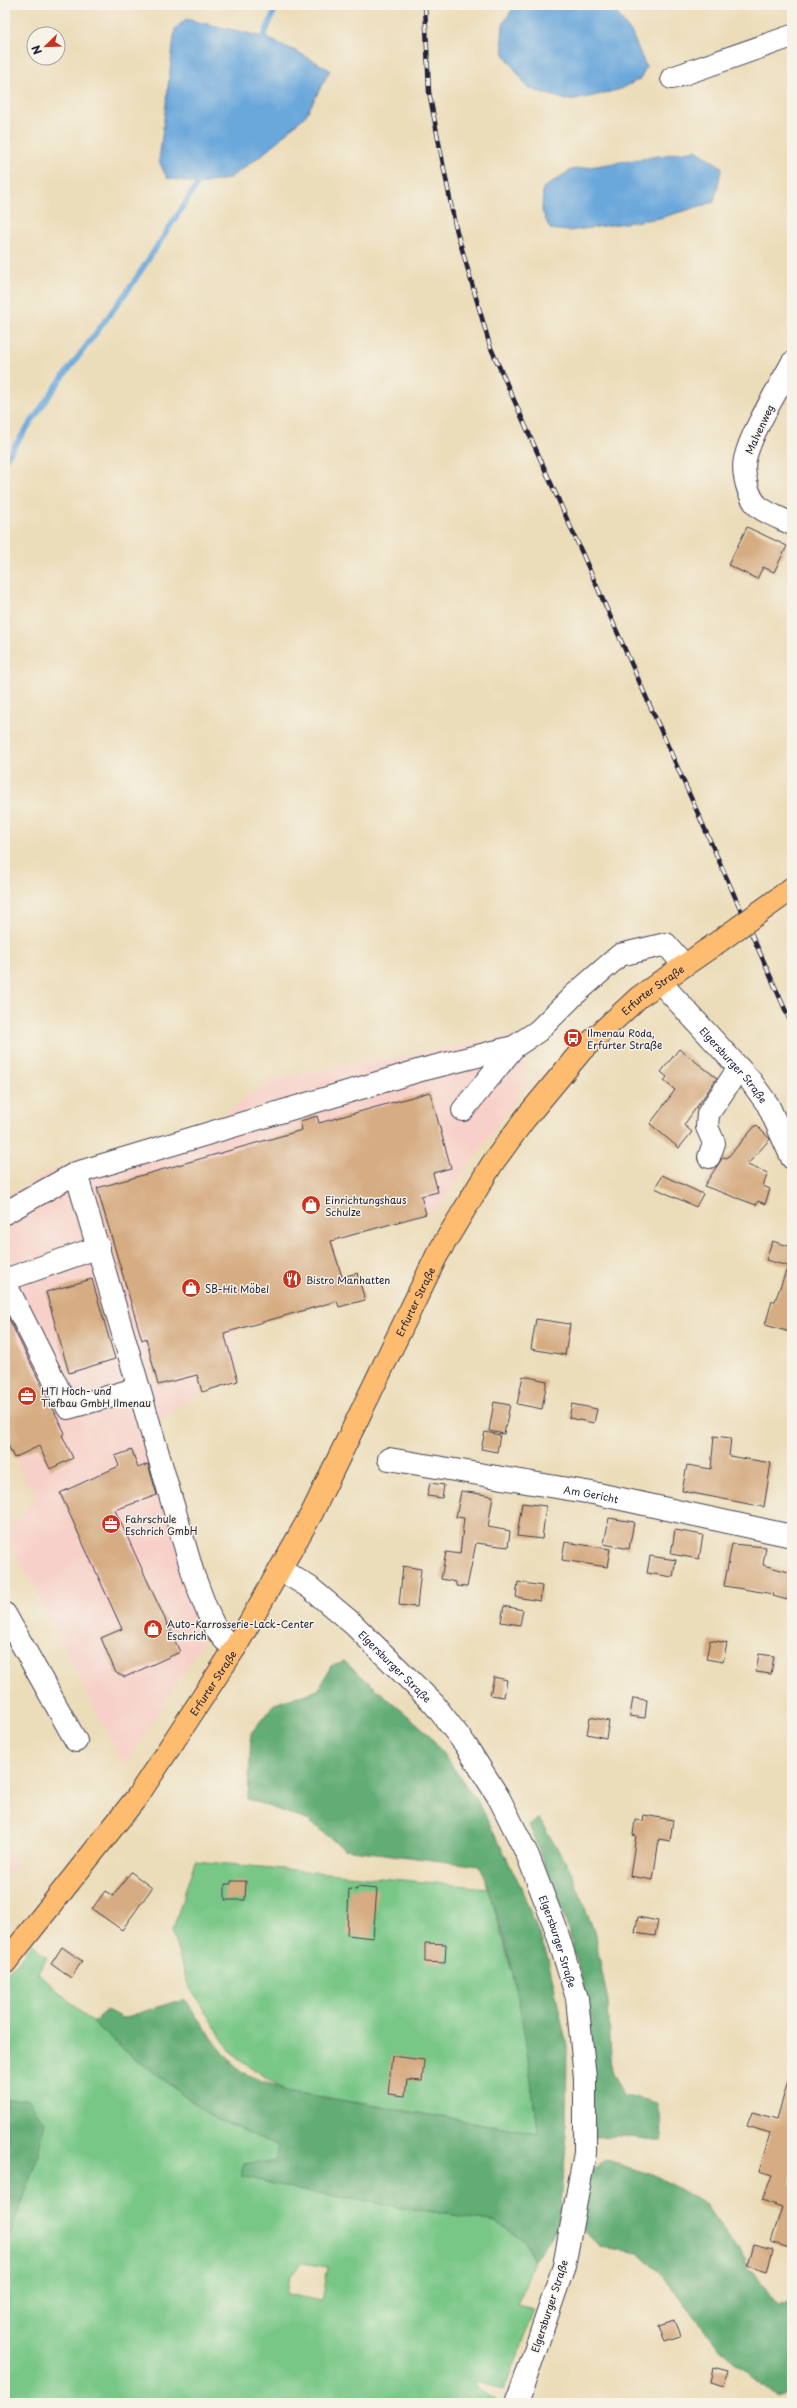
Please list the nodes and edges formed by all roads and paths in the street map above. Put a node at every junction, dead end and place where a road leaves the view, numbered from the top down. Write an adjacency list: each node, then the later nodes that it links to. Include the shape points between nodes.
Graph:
1 (792, 36): 2 (street)
2 (672, 78)
3 (792, 363): 4 (street, Malvenweg, via 744,460 745,476 758,507)
4 (792, 524)
5 (788, 892): 6 (main road, Erfurter Straße, bridge)
6 (684, 965): 7 (main road, Erfurter Straße); 8 (street, via 666,944 620,955 569,999 538,1031)
7 (660, 982): 9 (street, Elgersburger Straße); 21 (main road, Erfurter Straße, via 619,1015 582,1050 492,1164 437,1255)
8 (514, 1047): 10 (street); 13 (street, via 421,1070)
9 (739, 1068): 11 (street, via 708,1114 707,1127 714,1142); 12 (street, Elgersburger Straße, via 768,1105)
10 (463, 1110)
11 (709, 1157)
12 (792, 1158)
13 (76, 1173): 14 (street); 15 (street)
14 (5, 1212)
15 (99, 1247): 16 (street); 18 (street)
16 (5, 1280)
17 (5, 1283): 18 (street, via 68,1408)
18 (139, 1388): 23 (street, via 194,1577 214,1624 225,1643)
19 (389, 1459): 20 (street, Am Gericht, via 598,1494)
20 (792, 1536)
21 (281, 1570): 23 (main road, Erfurter Straße); 26 (street, Elgersburger Straße, via 309,1587 353,1624 434,1704 464,1744 499,1798 528,1856 555,1926 577,1998 585,2078 585,2153 564,2266)
22 (5, 1614): 24 (street)
23 (235, 1648): 25 (main road, Erfurter Straße, via 137,1797)
24 (76, 1741)
25 (5, 1963)
26 (517, 2403)

